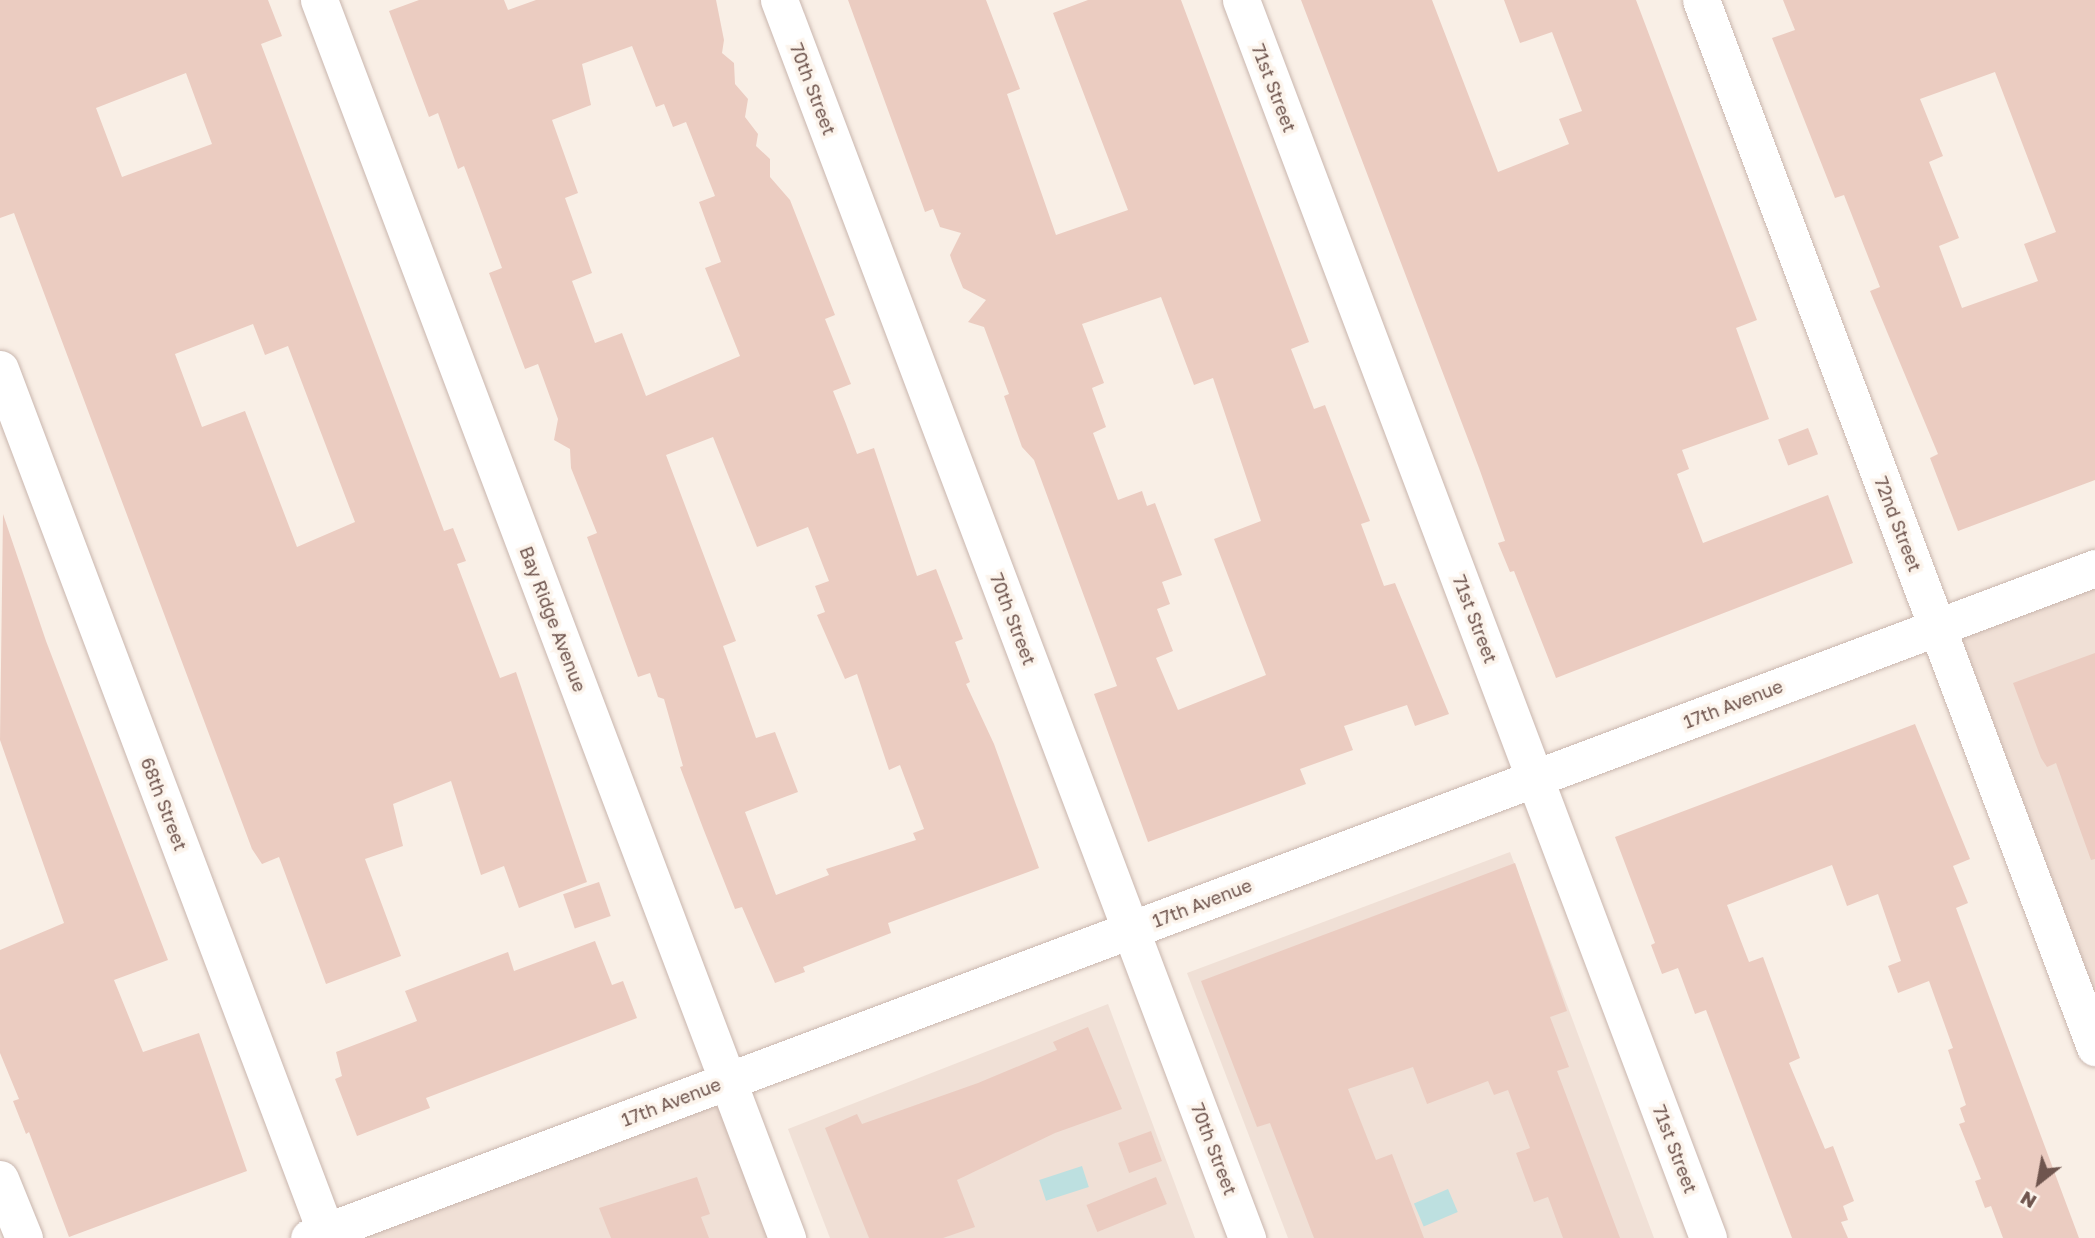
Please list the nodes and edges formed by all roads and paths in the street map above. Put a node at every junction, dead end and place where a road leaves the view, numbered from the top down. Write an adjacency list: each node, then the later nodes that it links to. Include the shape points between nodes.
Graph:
1 (319, 0): 11 (street, Bay Ridge Avenue)
2 (779, 0): 9 (street, 70th Street)
3 (1241, 0): 8 (street, 71st Street)
4 (1701, 0): 7 (street, 72nd Street)
5 (0, 369): 13 (street, 68th Street)
6 (2095, 568): 7 (street, 17th Avenue)
7 (1937, 627): 8 (street, 17th Avenue); 10 (street, 72nd Street)
8 (1535, 778): 9 (street, 17th Avenue); 17 (street, 71st Street)
9 (1131, 930): 11 (street, 17th Avenue); 16 (street, 70th Street)
10 (2095, 1047)
11 (728, 1080): 13 (street, 17th Avenue); 15 (street, Bay Ridge Avenue)
12 (0, 1179): 14 (street)
13 (321, 1236)
14 (24, 1238)
15 (787, 1238)
16 (1247, 1238)
17 (1708, 1238)

